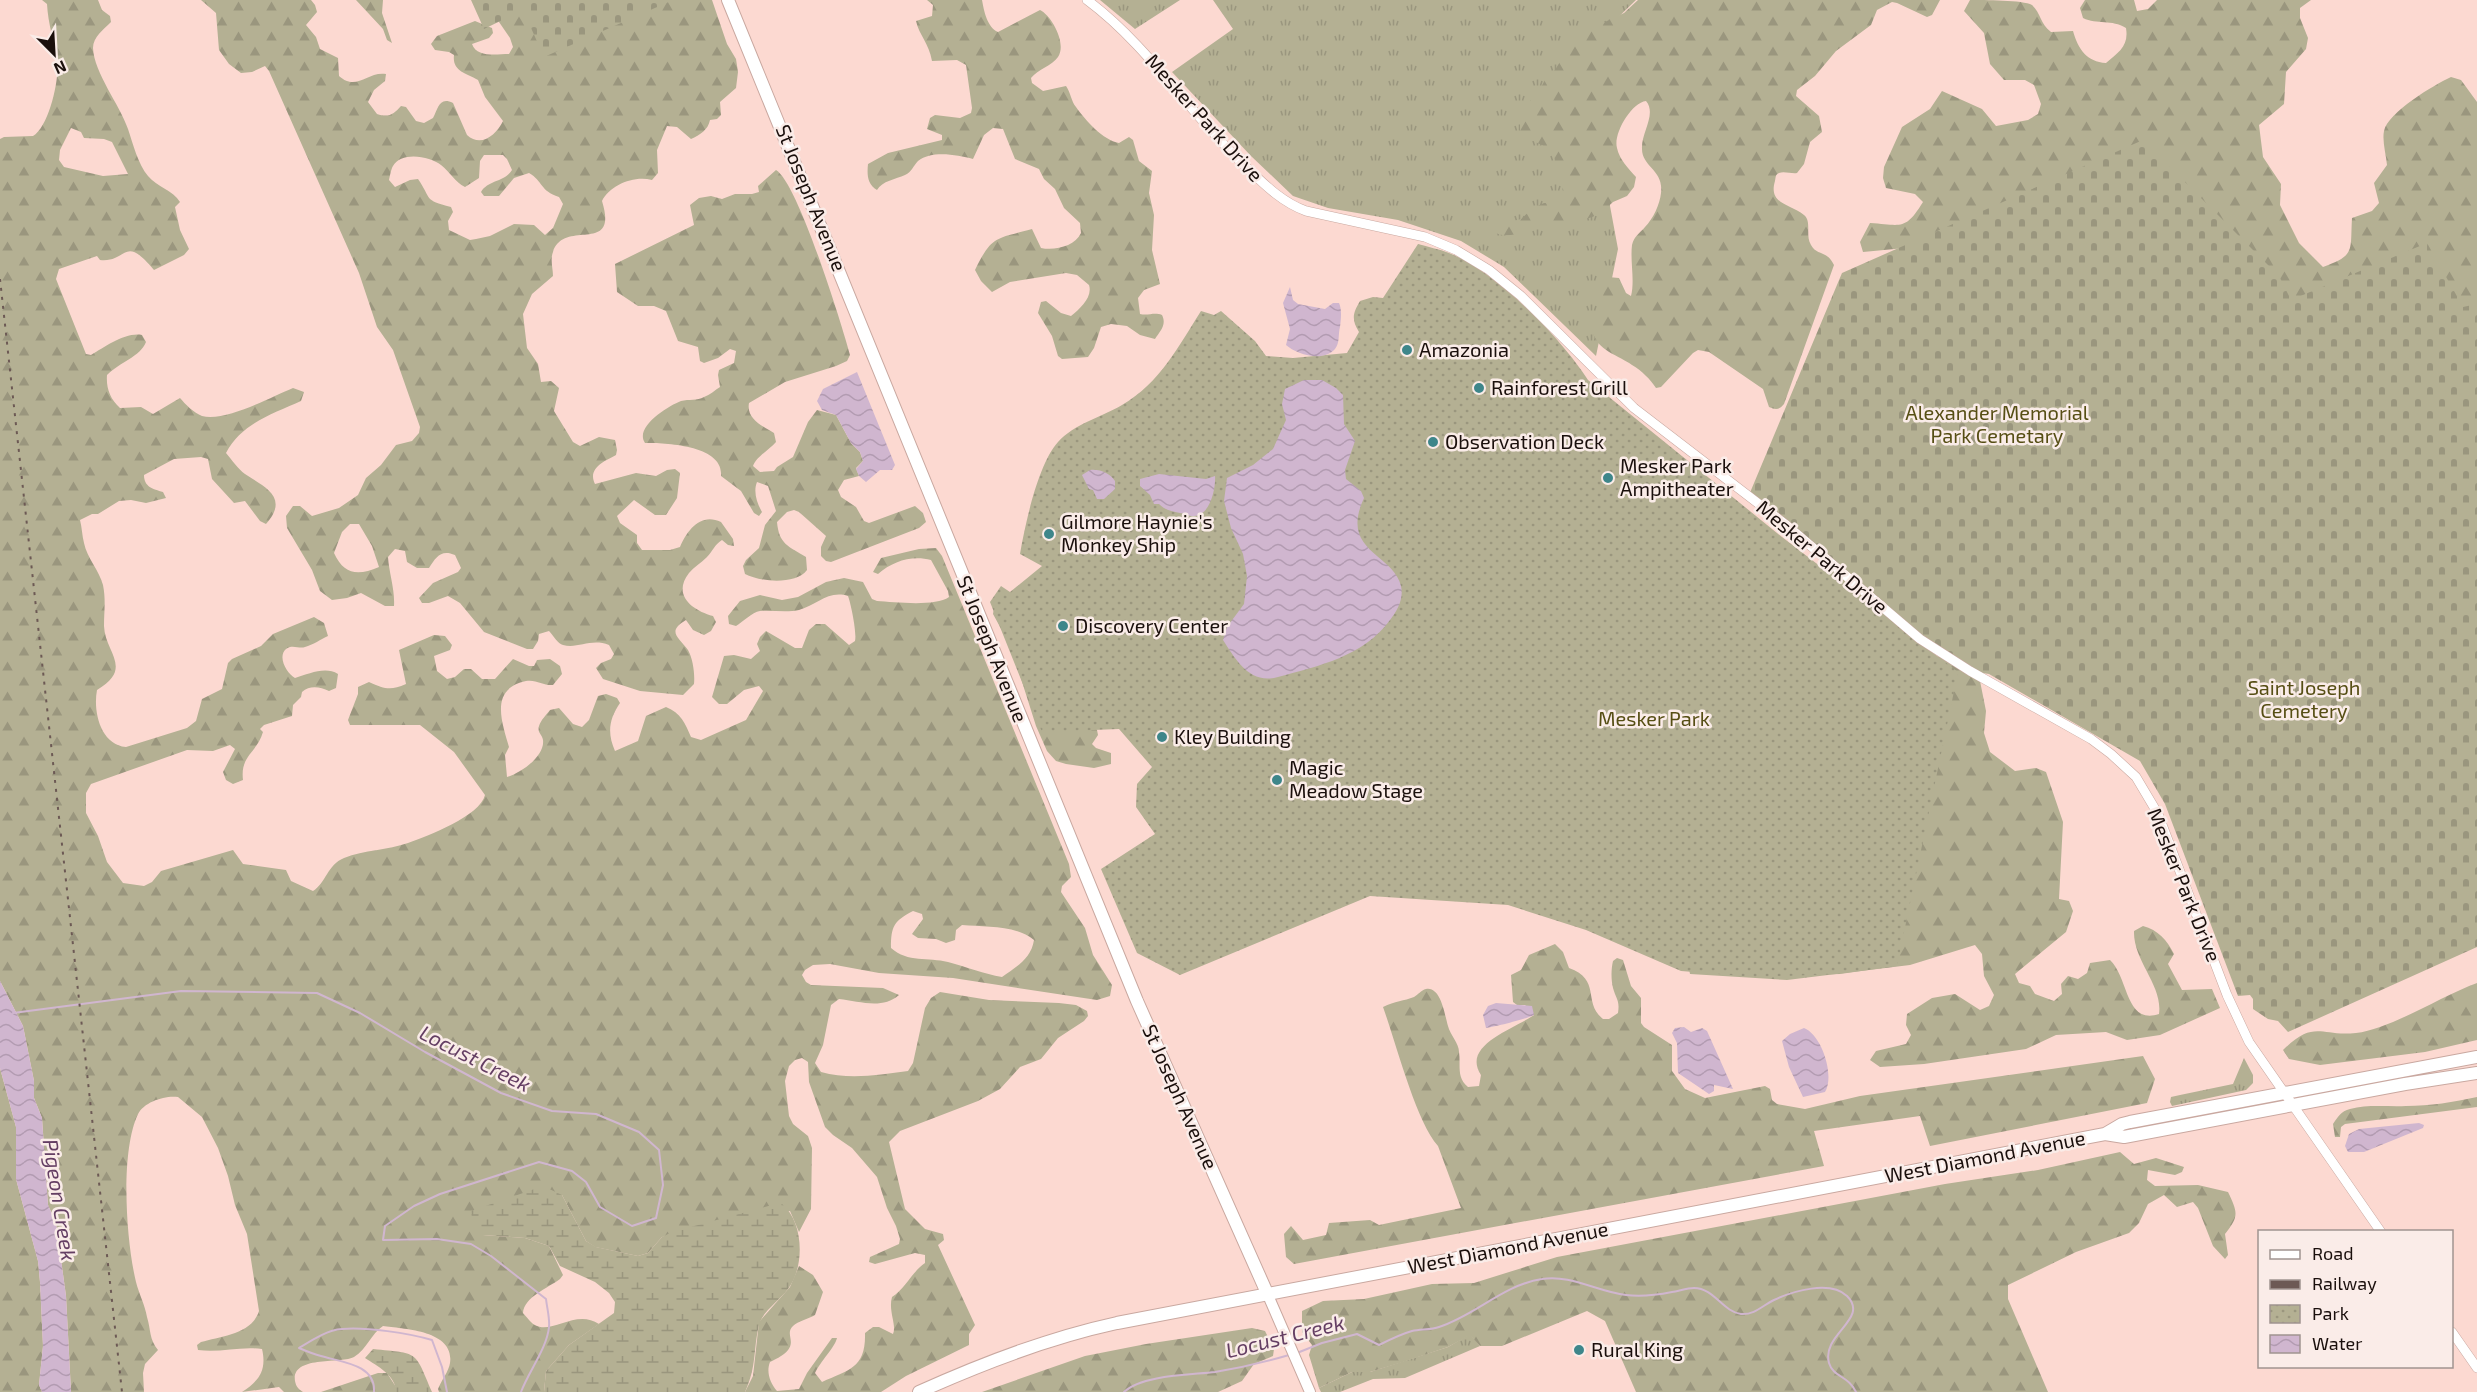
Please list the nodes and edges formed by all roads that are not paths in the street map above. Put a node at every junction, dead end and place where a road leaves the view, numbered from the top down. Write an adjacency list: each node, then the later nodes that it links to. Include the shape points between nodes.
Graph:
1 (728, 0): 9 (main road, St Joseph Avenue, via 1137,1001)
2 (1087, 0): 5 (street, Mesker Park Drive, via 1133,40 1217,138 1276,195 1306,211 1437,241 1489,270 1521,296 1634,408 1761,504 1920,639 2091,739 2122,763 2158,814 2230,1001 2249,1042)
3 (2477, 1056): 5 (main road, West Diamond Avenue)
4 (2477, 1073): 6 (main road, West Diamond Avenue)
5 (2282, 1093): 6 (street, Mesker Park Drive); 7 (main road, West Diamond Avenue, via 2122,1124)
6 (2291, 1106): 7 (main road, West Diamond Avenue, via 2124,1137); 8 (street, Mesker Park Drive)
7 (2105, 1134): 9 (main road, West Diamond Avenue)
8 (2380, 1230)
9 (1267, 1293): 12 (main road); 13 (main road, West Diamond Avenue, via 1075,1333 993,1360)
10 (2453, 1335): 11 (street)
11 (2477, 1368)
12 (1308, 1387)
13 (919, 1392)

